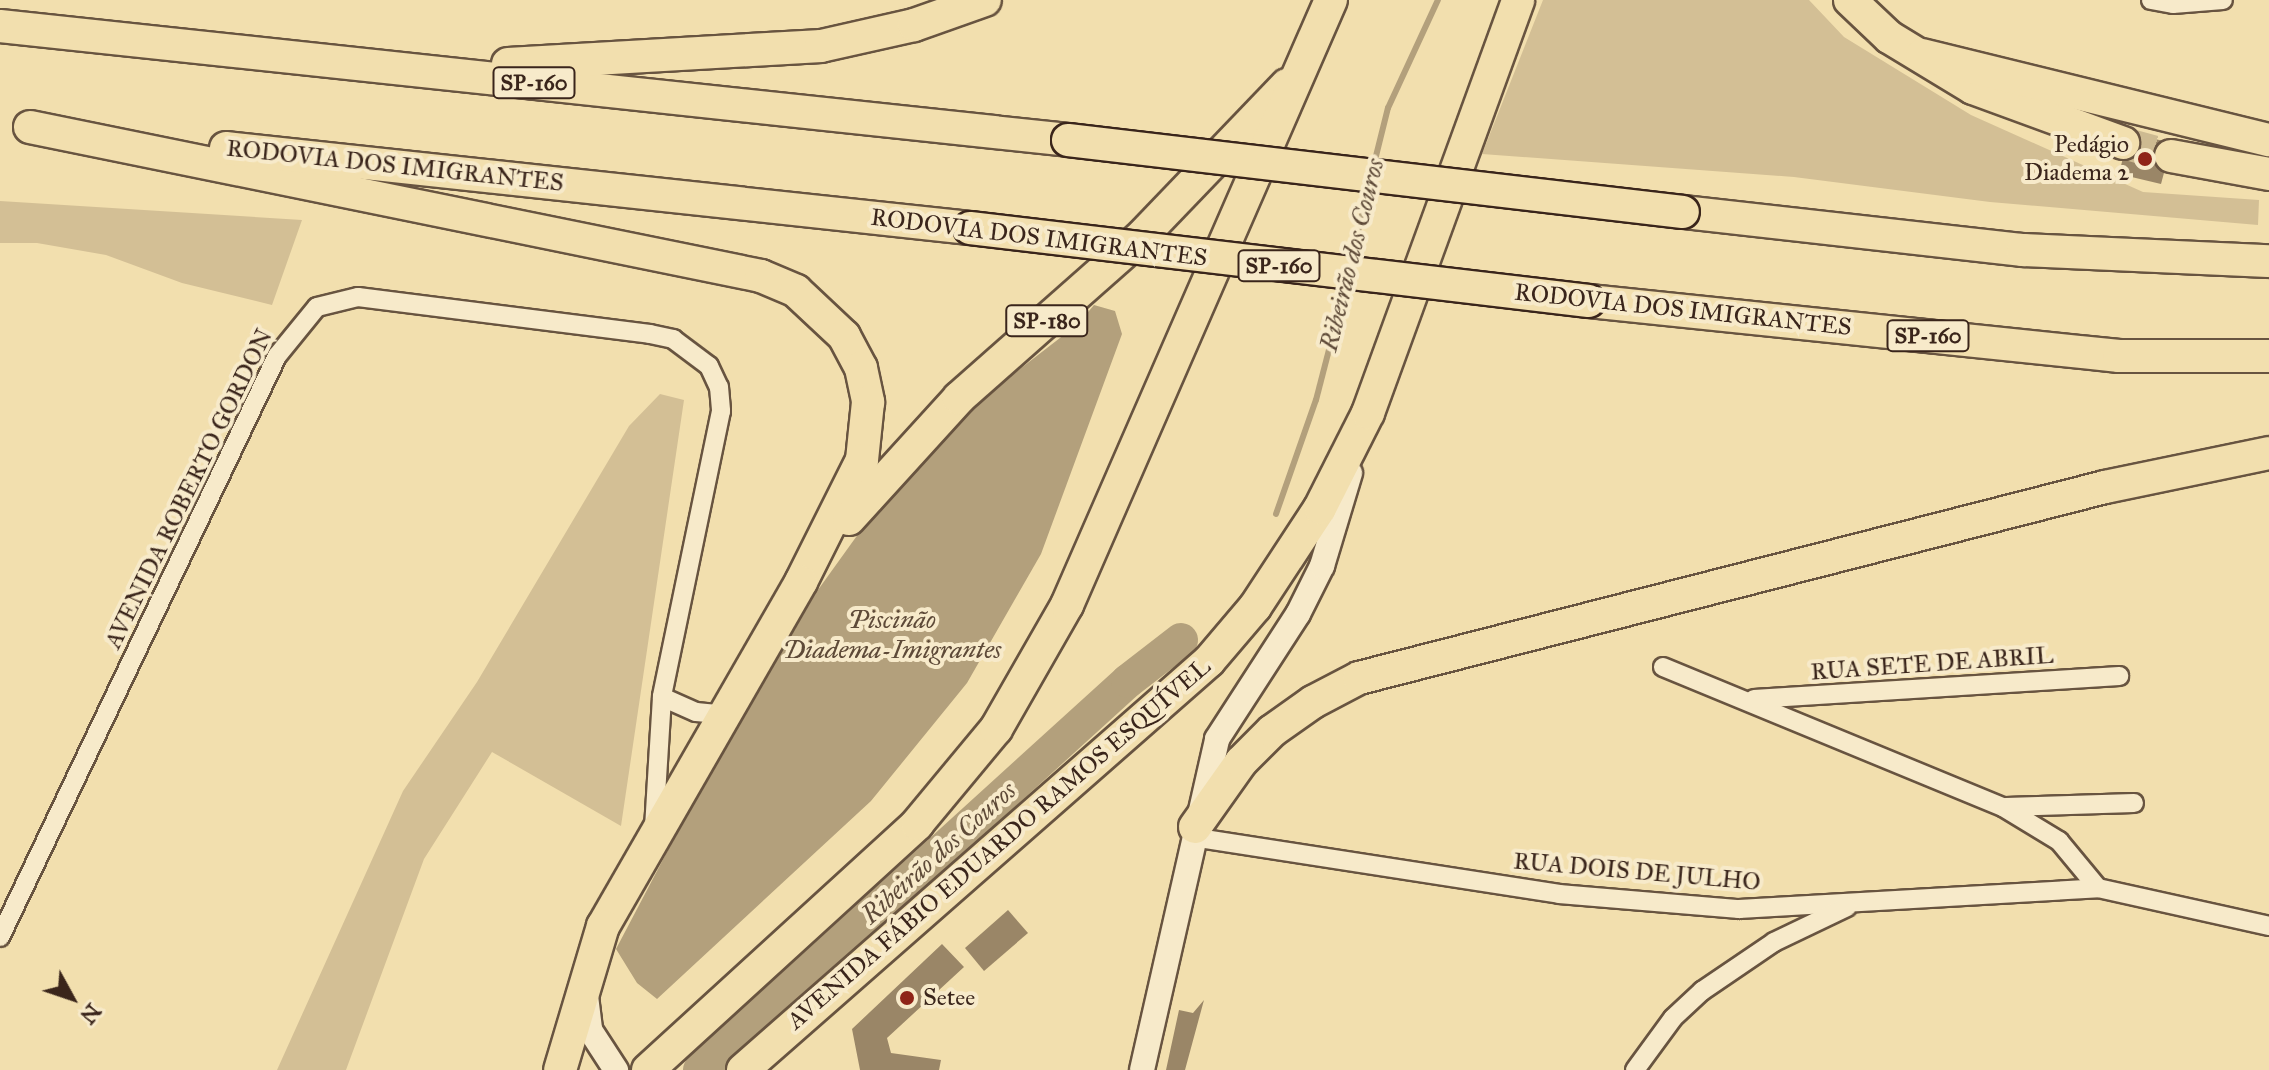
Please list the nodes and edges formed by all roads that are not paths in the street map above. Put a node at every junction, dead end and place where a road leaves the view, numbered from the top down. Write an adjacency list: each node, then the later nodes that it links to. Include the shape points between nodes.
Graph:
1 (985, 0): 10 (highway, via 914,25 821,46)
2 (1331, 0): 9 (highway, SP-180)
3 (1518, 0): 18 (highway, AVENIDA FÁBIO EDUARDO RAMOS ESQUÍVEL)
4 (1850, 0): 8 (highway, via 1889,37)
5 (2151, 0): 6 (street)
6 (2223, 0)
7 (0, 26): 10 (highway, SP-160)
8 (1922, 55): 12 (highway); 13 (highway, via 2015,106)
9 (1303, 68): 20 (highway, SP-180, via 1143,235 916,441); 38 (highway, via 1067,605 996,729 917,824)
10 (399, 69): 16 (highway, SP-160, bridge, via 2023,250)
11 (15, 126): 17 (highway, RODOVIA DOS IMIGRANTES / SP-160, bridge, via 2119,356); 20 (highway, via 761,276 796,291 844,336 861,368 868,402 862,460)
12 (2269, 140)
13 (2123, 143)
14 (2171, 156): 15 (highway)
15 (2269, 174)
16 (2269, 261)
17 (2269, 356)
18 (1368, 413): 29 (main road, via 1322,566 1280,646 1217,739); 39 (highway, AVENIDA FÁBIO EDUARDO RAMOS ESQUÍVEL, via 1298,547 1209,661)
19 (2269, 453): 29 (highway, via 2105,487 1359,678 1272,731 1241,762)
20 (801, 582): 25 (highway, SP-180)
21 (1663, 667): 24 (street)
22 (2119, 676): 24 (street, RUA SETE DE ABRIL)
23 (662, 697): 25 (street, via 696,712); 28 (street, AVENIDA ROBERTO GORDON); 33 (street, AVENIDA ROBERTO GORDON, via 721,411 719,387 709,366 673,339 650,334 358,297 317,307 300,322 260,389)
24 (1748, 700): 27 (street)
25 (720, 714): 28 (highway, SP-180)
26 (2134, 803): 27 (street)
27 (2003, 807): 30 (street, via 2059,841)
28 (654, 830): 34 (highway, SP-180, via 603,926)
29 (1194, 832): 31 (street, RUA DOIS DE JULHO, via 1559,894 1739,909); 35 (main road)
30 (2098, 888): 31 (street, RUA DOIS DE JULHO); 32 (street, RUA DOIS DE JULHO)
31 (1856, 903): 40 (street, via 1774,942 1702,991 1673,1018)
32 (2269, 926)
33 (0, 937)
34 (583, 978): 36 (highway); 37 (main road, SP-180, via 590,1030)
35 (1137, 1066)
36 (560, 1070)
37 (616, 1070)
38 (648, 1070)
39 (743, 1070)
40 (1635, 1070)

